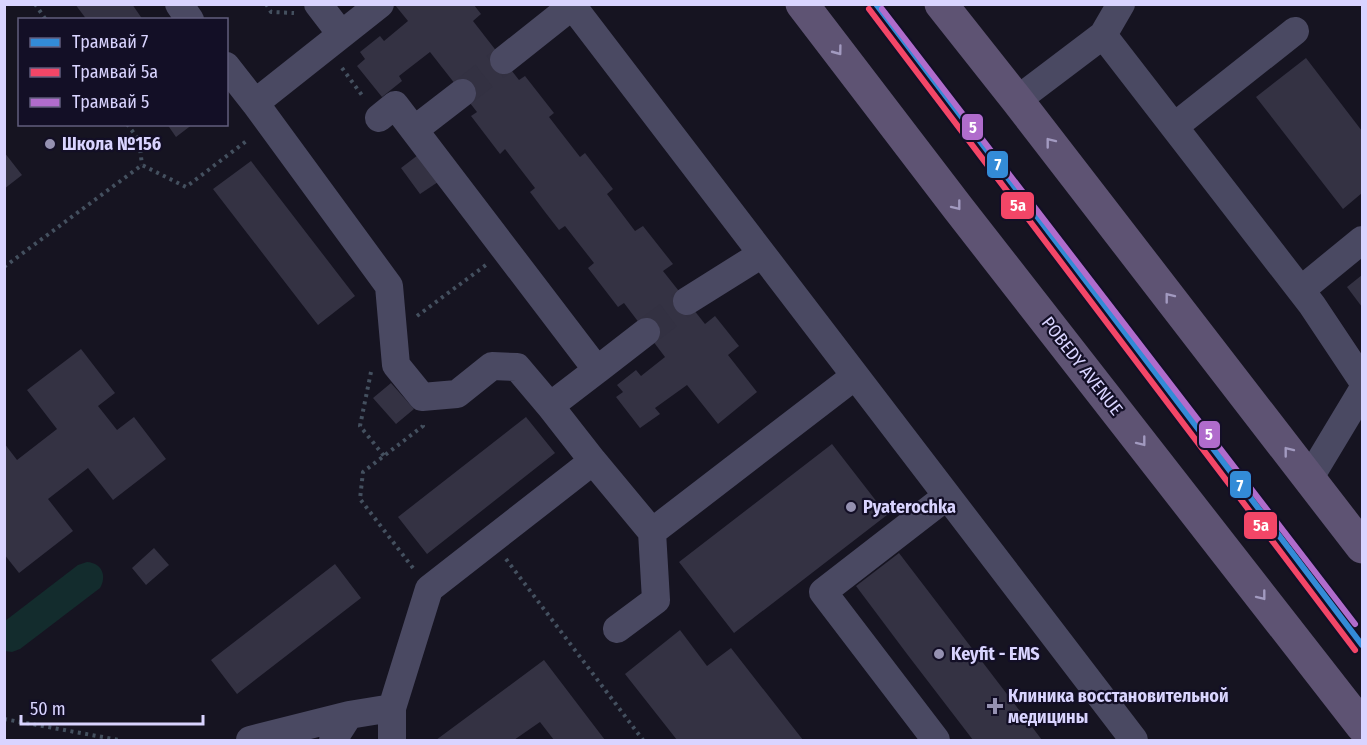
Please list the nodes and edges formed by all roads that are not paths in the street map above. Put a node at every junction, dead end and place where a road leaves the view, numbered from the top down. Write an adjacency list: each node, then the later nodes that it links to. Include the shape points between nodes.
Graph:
1 (179, 4): 8 (lane)
2 (318, 4): 11 (lane)
3 (380, 4): 11 (lane)
4 (802, 4): 39 (main road, POBEDY AVENUE, one-way to 39)
5 (941, 4): 15 (main road)
6 (1121, 4): 10 (lane)
7 (572, 5): 12 (lane); 21 (lane)
8 (189, 18)
9 (1295, 31): 18 (lane)
10 (1103, 34): 15 (lane); 18 (lane)
11 (334, 40): 16 (lane)
12 (504, 60)
13 (228, 69): 16 (lane)
14 (462, 93): 19 (lane)
15 (1017, 100): 32 (main road, one-way to 15)
16 (262, 114): 30 (lane, via 389,286 396,364 422,397 457,394 492,366 517,367)
17 (379, 118): 19 (lane, via 395,105)
18 (1175, 126): 23 (lane)
19 (414, 130): 27 (lane)
20 (1362, 240): 23 (lane)
21 (762, 254): 24 (lane); 28 (lane)
22 (1362, 265): 23 (lane)
23 (1306, 297): 26 (lane)
24 (687, 301)
25 (646, 332): 27 (lane)
26 (1359, 367)
27 (597, 370): 30 (lane)
28 (855, 376): 33 (lane); 34 (lane)
29 (1362, 391): 32 (lane)
30 (550, 406): 31 (lane)
31 (593, 461): 34 (lane); 37 (lane, via 429,589)
32 (1310, 479): 35 (main road)
33 (947, 496): 43 (lane, via 823,592); 44 (lane)
34 (652, 532): 36 (lane, via 656,600)
35 (1362, 547)
36 (617, 629)
37 (392, 708): 38 (lane); 42 (lane)
38 (349, 715): 40 (lane); 41 (lane)
39 (1362, 726)
40 (250, 741)
41 (333, 741)
42 (392, 741)
43 (936, 741)
44 (1134, 741)

